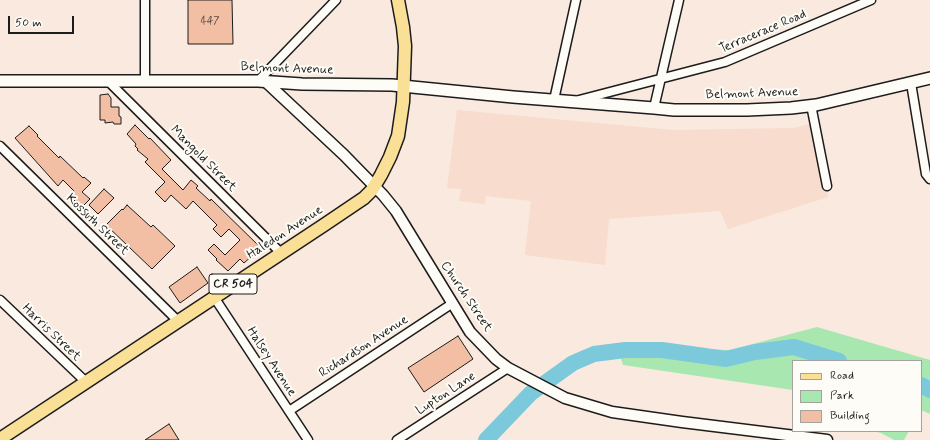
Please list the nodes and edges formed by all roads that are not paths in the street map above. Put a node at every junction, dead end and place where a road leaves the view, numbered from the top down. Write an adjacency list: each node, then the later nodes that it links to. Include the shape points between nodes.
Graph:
1 (145, 0): 11 (street)
2 (336, 0): 12 (street)
3 (398, 0): 14 (main road, CR 504, via 404,40)
4 (576, 0): 15 (street)
5 (678, 0): 7 (street)
6 (871, 0): 7 (street, Terracerace Road, via 725,62)
7 (661, 78): 16 (street, Belmont Avenue); 18 (street)
8 (930, 78): 13 (main road, Belmont Avenue)
9 (0, 81): 10 (main road, Belmont Avenue)
10 (108, 81): 11 (main road, Belmont Avenue); 23 (street, Mangold Street)
11 (145, 81): 12 (main road, Belmont Avenue)
12 (262, 82): 14 (main road, Belmont Avenue); 21 (street, Church Street)
13 (911, 83): 17 (main road, Belmont Avenue); 20 (street)
14 (404, 86): 15 (main road, Belmont Avenue); 21 (main road, Haledon Avenue / CR 504, via 398,136)
15 (554, 100): 16 (main road, Belmont Avenue)
16 (573, 102): 18 (main road, Belmont Avenue)
17 (811, 105): 18 (main road, Belmont Avenue, via 747,110); 22 (street)
18 (654, 108)
19 (0, 146): 27 (street, Kossuth Street)
20 (929, 178)
21 (375, 186): 23 (main road, Haledon Avenue / CR 504, via 364,198); 26 (street, Church Street, via 396,211)
22 (827, 186)
23 (281, 253): 24 (main road, Haledon Avenue / CR 504)
24 (214, 297): 27 (main road, Haledon Avenue / CR 504); 30 (street, Halsey Avenue)
25 (0, 300): 29 (street, Harris Street)
26 (453, 303): 28 (street, Church Street, via 470,332); 30 (street, Richardson Avenue)
27 (178, 321): 29 (main road, Haledon Avenue / CR 504)
28 (508, 368): 33 (street, Lupton Lane); 34 (street, Church Street, via 556,395 612,412)
29 (86, 382): 31 (main road, Haledon Avenue / CR 504)
30 (289, 411): 32 (street, Halsey Avenue)
31 (0, 439)
32 (308, 440)
33 (397, 440)
34 (827, 440)

